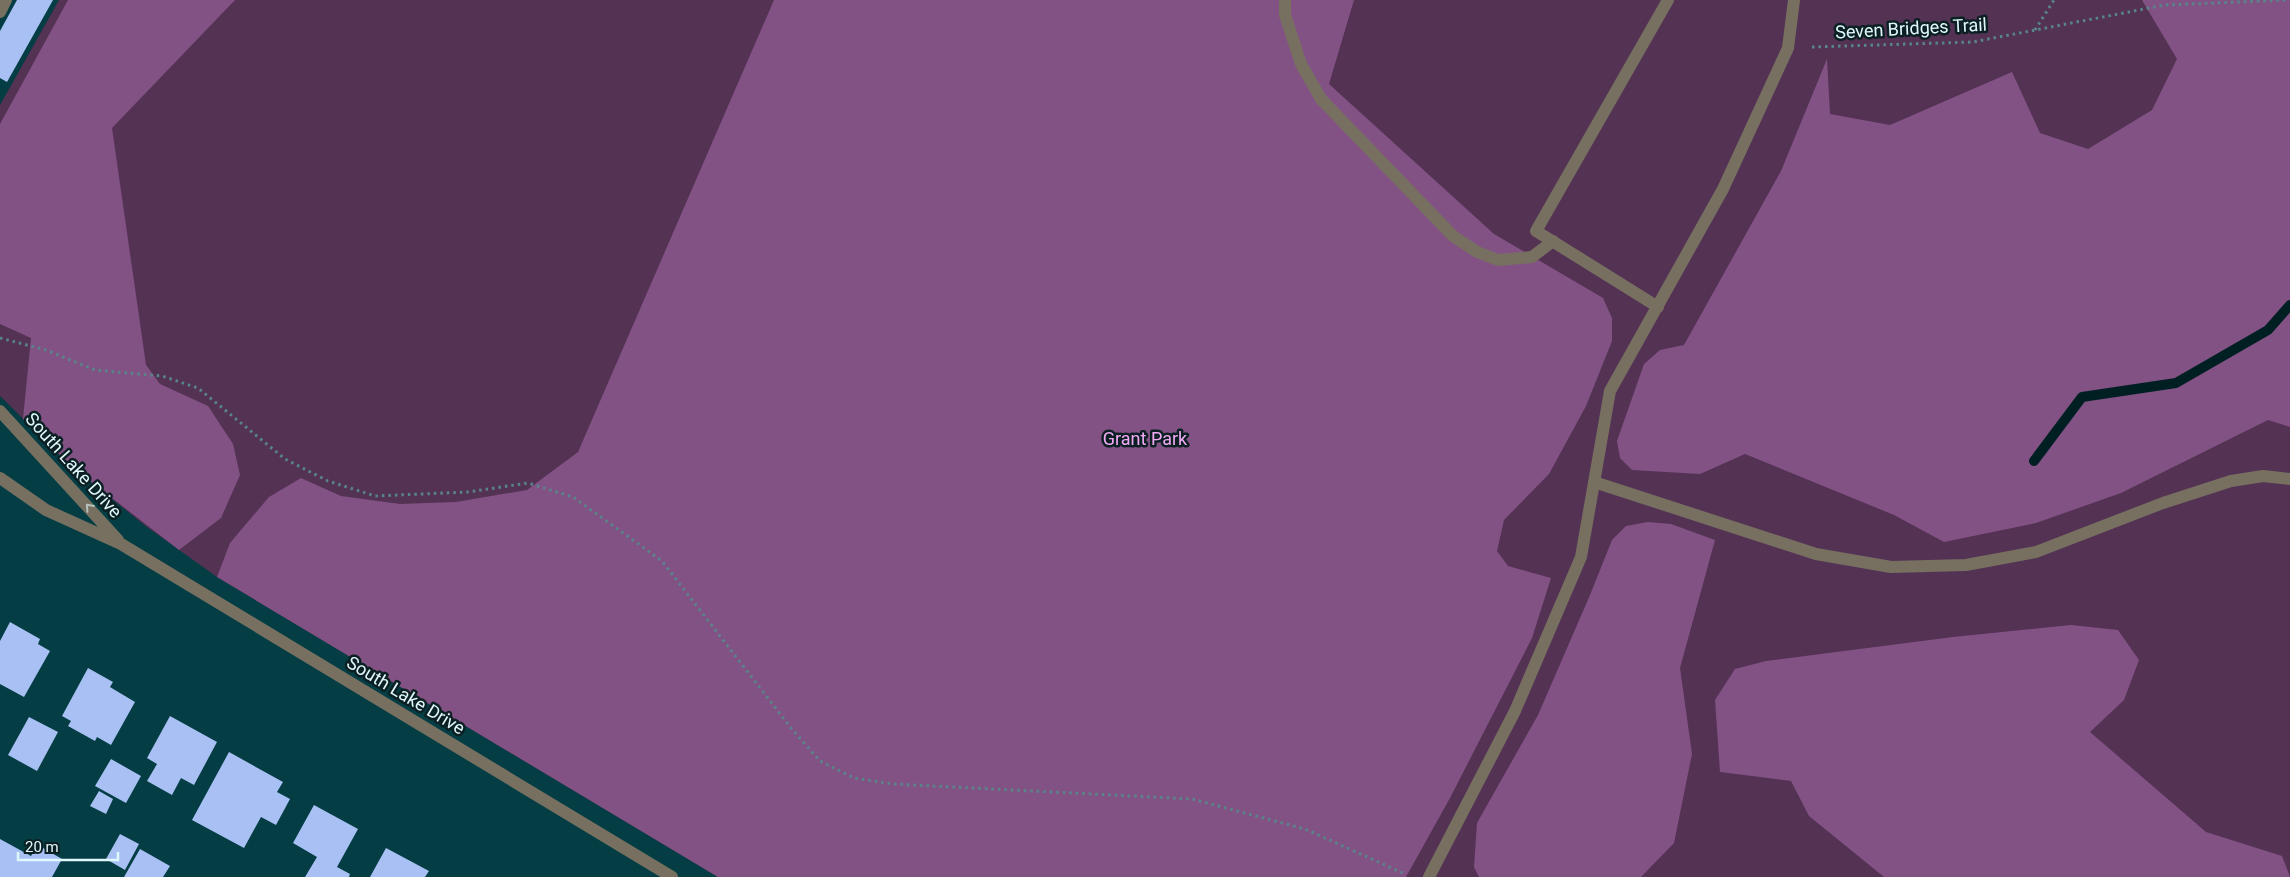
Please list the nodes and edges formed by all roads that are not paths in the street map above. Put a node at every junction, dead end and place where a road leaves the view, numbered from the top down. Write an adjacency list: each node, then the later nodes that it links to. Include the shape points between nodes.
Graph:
1 (6, 0): 5 (street)
2 (1285, 0): 6 (street, via 1285,15 1301,64 1321,100 1453,236 1477,252 1498,260 1532,257)
3 (1668, 0): 6 (street, via 1536,231)
4 (1794, 0): 7 (street, via 1788,48 1723,189)
5 (0, 12)
6 (1553, 241): 7 (street)
7 (1658, 307): 11 (street, via 1610,391)
8 (0, 410): 12 (street, South Lake Drive, one-way to 8)
9 (0, 478): 12 (street, South Lake Drive, via 46,510)
10 (2290, 479): 11 (street, via 2263,476 2231,481 2163,503 2036,552 1966,565 1891,567 1816,554)
11 (1594, 482): 14 (street, via 1580,557 1515,711)
12 (121, 544): 13 (street, South Lake Drive)
13 (672, 877)
14 (1429, 877)

